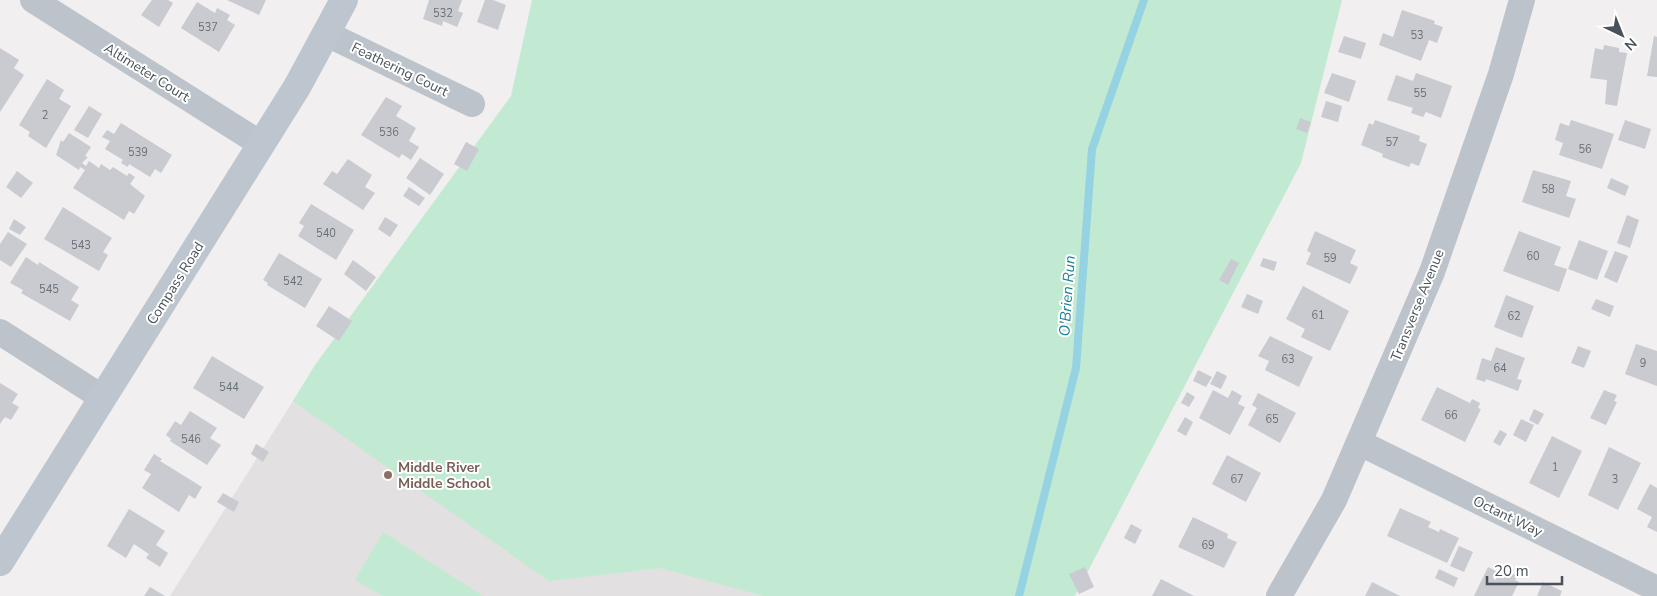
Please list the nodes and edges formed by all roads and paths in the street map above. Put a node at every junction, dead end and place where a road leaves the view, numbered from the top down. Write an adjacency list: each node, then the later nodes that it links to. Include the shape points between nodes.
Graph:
1 (33, 0): 6 (street, Altimeter Court)
2 (344, 0): 4 (street, Compass Road)
3 (1522, 0): 9 (street, Transverse Avenue, via 1501,74 1432,272)
4 (327, 34): 5 (street, Feathering Court); 6 (street, Compass Road)
5 (472, 104)
6 (261, 144): 8 (street, Compass Road)
7 (0, 332): 8 (street)
8 (103, 398): 10 (street, Compass Road)
9 (1360, 443): 11 (street, Octant Way); 12 (street, Transverse Avenue, via 1334,500)
10 (0, 562)
11 (1657, 589)
12 (1279, 596)

